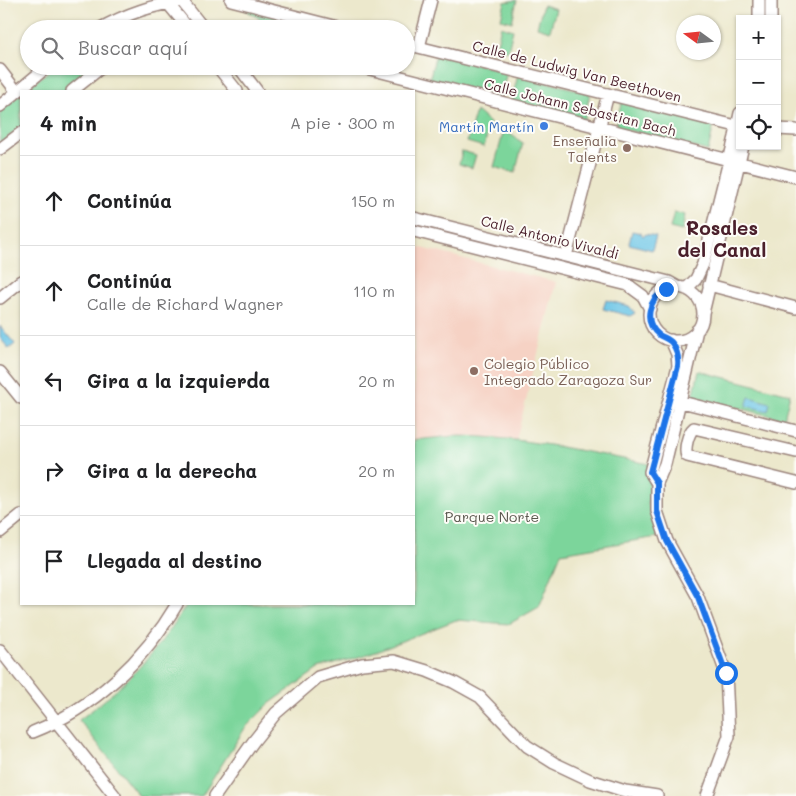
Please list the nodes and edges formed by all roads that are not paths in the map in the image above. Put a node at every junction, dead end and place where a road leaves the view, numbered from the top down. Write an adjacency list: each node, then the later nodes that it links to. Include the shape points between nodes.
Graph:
1 (183, 0): 6 (street); 11 (street)
2 (232, 0): 12 (street)
3 (431, 0): 14 (street)
4 (759, 0): 7 (street)
5 (771, 0): 8 (street)
6 (167, 2): 9 (street); 10 (street)
7 (760, 15)
8 (770, 15)
9 (118, 20)
10 (182, 20)
11 (197, 20)
12 (303, 20)
13 (415, 46): 14 (street, Calle de Ludwig Van Beethoven)
14 (419, 47): 26 (street, Calle de Ludwig Van Beethoven)
15 (0, 70): 25 (street)
16 (37, 75): 25 (street)
17 (92, 75): 22 (street)
18 (224, 75): 23 (street)
19 (245, 75): 24 (street)
20 (382, 75): 21 (street, Calle Johann Sebastian Bach)
21 (412, 86): 29 (street, Calle Johann Sebastian Bach)
22 (73, 90)
23 (236, 90)
24 (256, 90)
25 (17, 92): 27 (street)
26 (608, 94): 28 (street, Calle de Ludwig Van Beethoven); 29 (street)
27 (0, 106)
28 (736, 126)
29 (599, 128): 36 (street, Calle Johann Sebastian Bach); 40 (street)
30 (781, 129): 31 (street)
31 (796, 130)
32 (20, 133): 34 (street)
33 (736, 144): 36 (street)
34 (0, 149)
35 (742, 150): 36 (street)
36 (734, 162): 37 (street, Calle Johann Sebastian Bach); 42 (street); 43 (street, via 700,272 696,279)
37 (796, 177)
38 (415, 218): 40 (street, Calle Antonio Vivaldi)
39 (415, 231): 46 (street, via 628,285 643,296)
40 (566, 256): 43 (street, Calle Antonio Vivaldi)
41 (20, 282): 44 (street)
42 (709, 285): 45 (street); 47 (street)
43 (682, 288): 46 (street, via 660,292); 47 (street, via 696,296)
44 (0, 298)
45 (796, 308)
46 (650, 309): 49 (street, via 650,323 654,329)
47 (703, 313): 48 (street)
48 (697, 330): 49 (street, via 688,338); 52 (street)
49 (671, 340): 52 (street, via 678,359)
50 (0, 372): 51 (street)
51 (20, 397)
52 (675, 400): 53 (street); 67 (street, via 665,464 657,483 657,511 667,541 698,597 726,673 729,736)
53 (758, 422): 54 (street); 55 (street)
54 (796, 430)
55 (754, 442): 56 (street); 57 (street, via 694,428 686,452 687,456)
56 (796, 452)
57 (796, 483)
58 (20, 516): 59 (street)
59 (0, 532)
60 (176, 605): 62 (street, via 149,645 121,675 90,701)
61 (0, 650): 62 (street)
62 (57, 722): 63 (street); 64 (street)
63 (33, 732)
64 (116, 796)
65 (215, 796): 66 (street, via 276,714 318,677 362,664 394,661 427,671 480,697 527,746 554,763 590,780)
66 (656, 796)
67 (707, 796)

